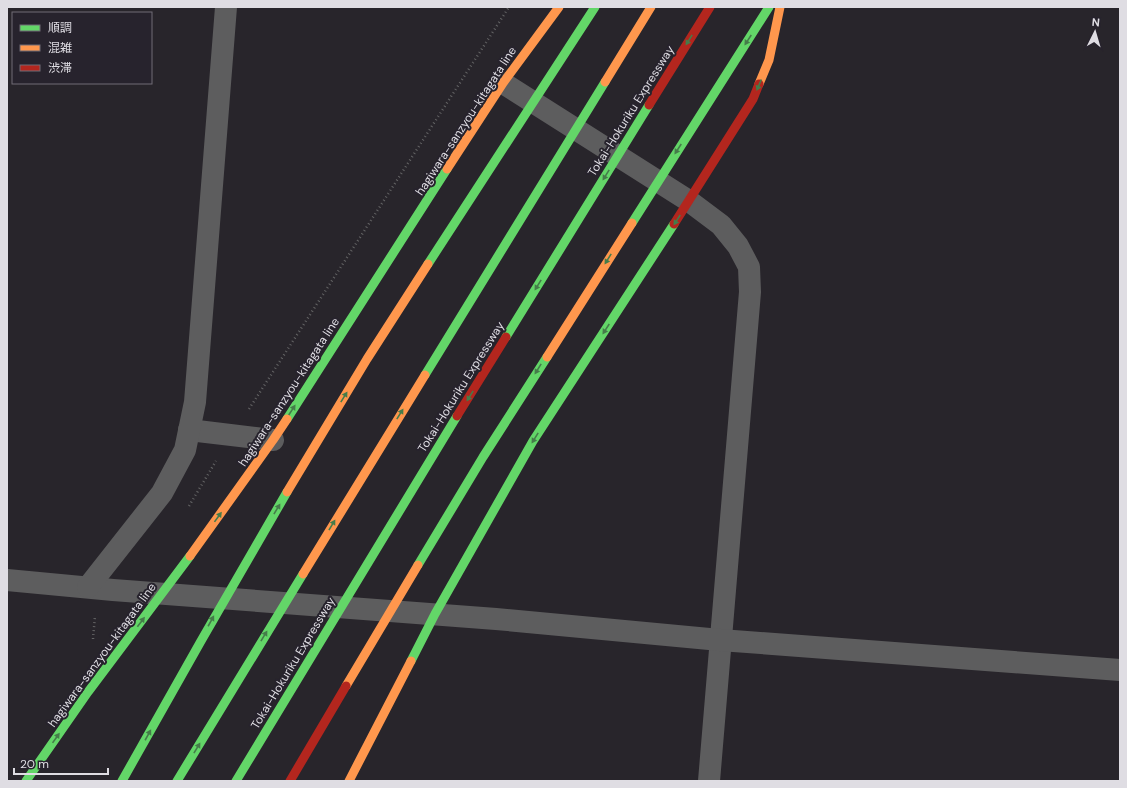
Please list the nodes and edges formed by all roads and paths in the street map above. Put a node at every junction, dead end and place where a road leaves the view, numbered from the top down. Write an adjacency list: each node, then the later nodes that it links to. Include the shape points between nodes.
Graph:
1 (226, 7): 11 (street, via 195,402)
2 (509, 7): 12 (path)
3 (559, 7): 9 (main road, hagiwara-sanzyou-kitagata line)
4 (595, 7): 24 (main road, one-way to 4, bridge, via 215,613 336,409)
5 (650, 7): 25 (main road, one-way to 5, bridge)
6 (710, 7): 26 (main road, Tokai-Hokuriku Expressway, one-way to 26, bridge, via 399,511)
7 (769, 7): 27 (main road, one-way to 27, bridge, via 487,450)
8 (780, 7): 10 (main road, one-way to 10, via 769,60 753,99)
9 (503, 83): 10 (street); 13 (main road, hagiwara-sanzyou-kitagata line, one-way to 9)
10 (689, 201): 19 (main road, one-way to 19, via 533,442); 21 (street, via 721,225 738,246 748,267 750,292)
11 (189, 430): 12 (street); 16 (street, via 185,450 162,493)
12 (232, 435): 13 (street); 14 (path)
13 (273, 440): 18 (main road, hagiwara-sanzyou-kitagata line, one-way to 13)
14 (189, 506)
15 (7, 580): 16 (street)
16 (88, 587): 17 (street)
17 (113, 590): 18 (street); 20 (path, via 96,610)
18 (163, 593): 19 (street); 23 (main road, hagiwara-sanzyou-kitagata line, one-way to 18, via 88,692)
19 (435, 614): 21 (street); 28 (main road)
20 (93, 639)
21 (720, 640): 22 (street); 29 (street)
22 (1120, 670)
23 (26, 781)
24 (122, 781)
25 (177, 781)
26 (236, 781)
27 (290, 781)
28 (349, 781)
29 (709, 781)

